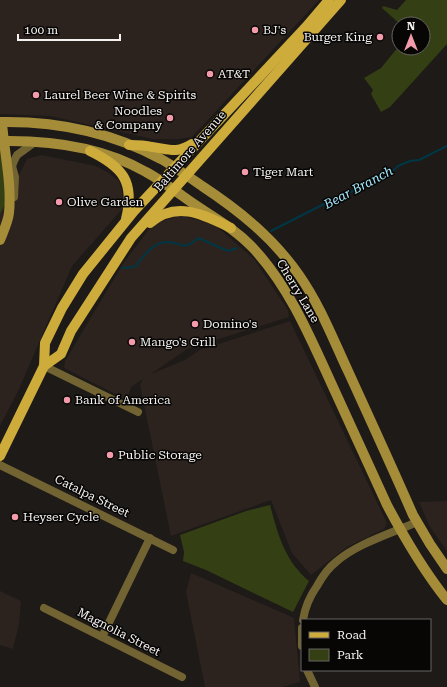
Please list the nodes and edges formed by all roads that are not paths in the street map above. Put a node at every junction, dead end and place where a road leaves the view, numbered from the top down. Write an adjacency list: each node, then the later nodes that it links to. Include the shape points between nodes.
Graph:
1 (329, 0): 4 (main road, Baltimore Avenue, via 306,28)
2 (341, 0): 10 (main road, Baltimore Avenue)
3 (1, 122): 5 (main road); 7 (main road, Cherry Lane, via 64,126)
4 (201, 139): 7 (main road, via 183,150); 9 (main road, Baltimore Avenue)
5 (2, 141): 6 (main road, Cherry Lane); 13 (main road, via 8,174)
6 (35, 142): 8 (main road, Cherry Lane); 13 (street, via 17,156 12,166 15,177 14,197 12,214)
7 (129, 145): 9 (main road, Cherry Lane)
8 (90, 151): 11 (main road, Cherry Lane, via 121,160); 14 (main road, via 107,159 119,169 126,180 129,198)
9 (174, 167): 10 (main road, Cherry Lane); 11 (main road, Baltimore Avenue)
10 (186, 175): 12 (main road, Baltimore Avenue); 23 (main road, Cherry Lane, via 219,196 252,222 300,276 321,312)
11 (162, 181): 12 (main road, Cherry Lane); 14 (main road, Baltimore Avenue)
12 (174, 190): 15 (main road, Cherry Lane); 16 (main road, Baltimore Avenue)
13 (7, 220): 17 (main road)
14 (125, 221): 18 (main road, Baltimore Avenue, via 82,274 65,302 45,343)
15 (231, 228): 16 (main road, via 193,212 176,210 158,216); 24 (main road, Cherry Lane, via 268,264 305,325)
16 (131, 238): 18 (main road, Baltimore Avenue, via 71,332 61,354)
17 (0, 240)
18 (44, 366): 19 (street); 20 (main road, Baltimore Avenue)
19 (138, 412)
20 (4, 443): 21 (main road, Baltimore Avenue)
21 (0, 456)
22 (0, 465): 25 (street, Catalpa Street)
23 (417, 522): 24 (street); 27 (main road, Cherry Lane)
24 (400, 530): 28 (main road, Cherry Lane, via 419,562); 30 (street, via 358,548 336,562 312,593)
25 (150, 538): 26 (street, Catalpa Street); 31 (street)
26 (173, 550)
27 (447, 569)
28 (447, 600)
29 (44, 608): 31 (street, Magnolia Street)
30 (303, 619)
31 (102, 637): 33 (street, Magnolia Street)
32 (307, 671): 34 (street)
33 (182, 677)
34 (315, 687)

